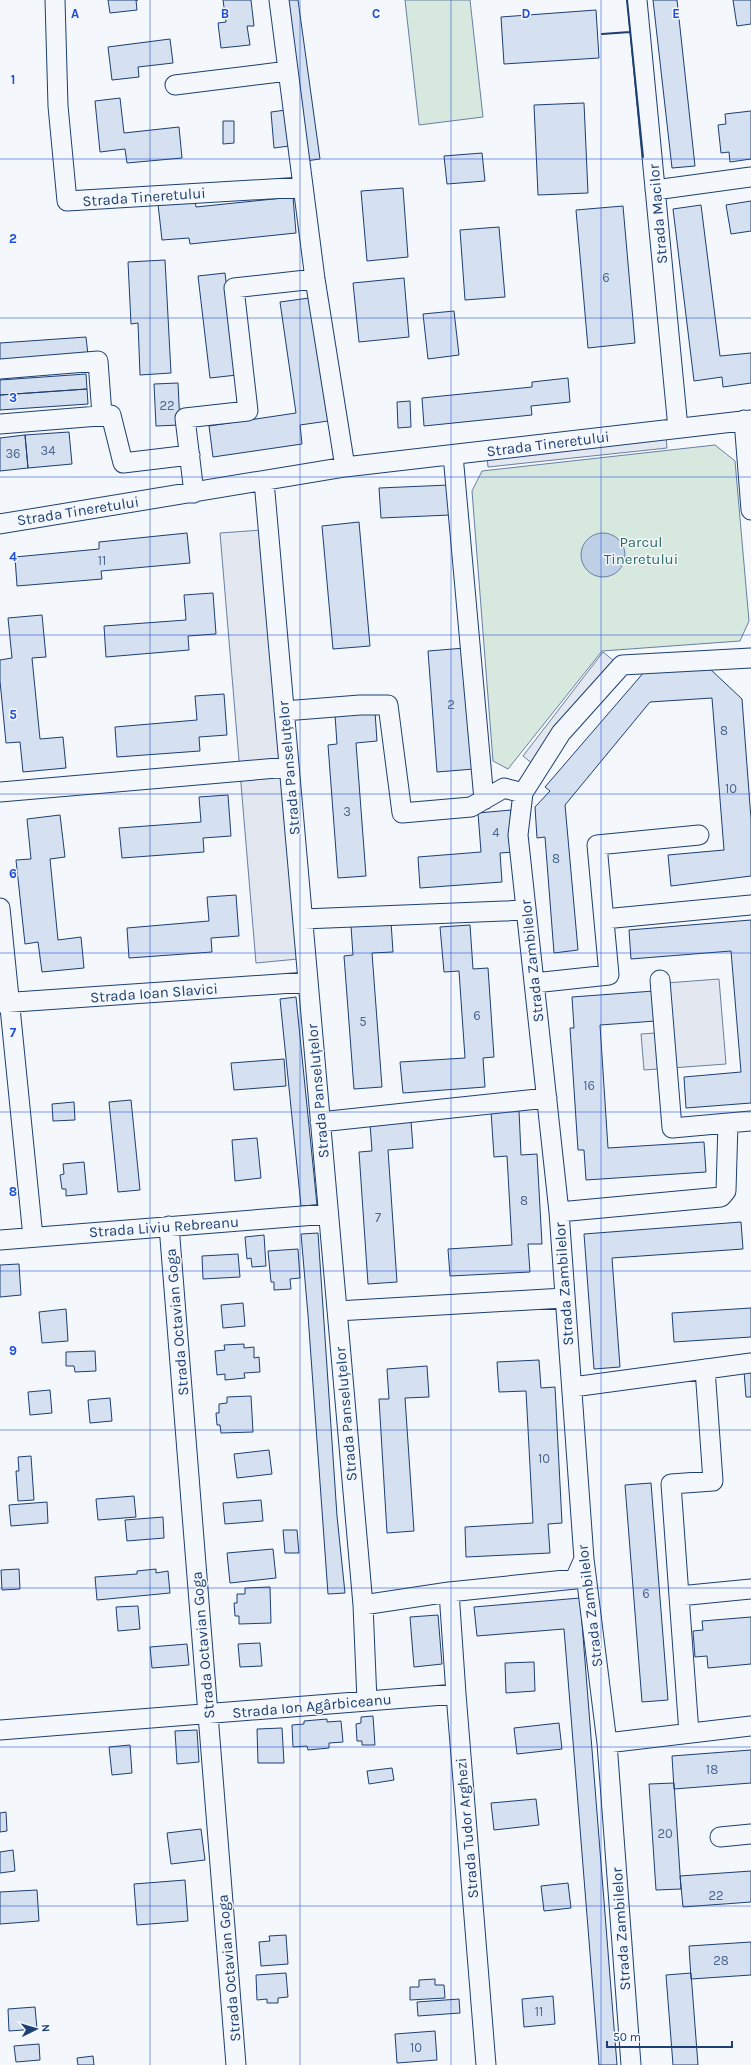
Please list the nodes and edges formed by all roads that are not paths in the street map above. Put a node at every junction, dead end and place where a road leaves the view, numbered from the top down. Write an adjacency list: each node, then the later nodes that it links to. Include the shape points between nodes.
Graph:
1 (55, 0): 7 (street, Strada Tineretului, via 58,106 67,201)
2 (279, 0): 4 (street)
3 (637, 0): 8 (street, Strada Macilor)
4 (288, 71): 5 (street); 7 (street)
5 (175, 85)
6 (751, 177): 8 (street)
7 (303, 187): 9 (street)
8 (655, 190): 14 (street, Strada Macilor)
9 (315, 279): 15 (street, via 234,288 248,411 186,418); 17 (street)
10 (0, 369): 11 (street, via 98,361)
11 (102, 415): 13 (street); 15 (street, via 111,415 123,463)
12 (747, 420): 14 (street, Strada Tineretului); 20 (street)
13 (0, 424)
14 (678, 428): 16 (street, Strada Tineretului)
15 (190, 455): 19 (street)
16 (453, 455): 17 (street, Strada Tineretului); 27 (street)
17 (346, 467): 18 (street, Strada Tineretului)
18 (264, 481): 19 (street, Strada Tineretului); 23 (street, Strada Panseluțelor)
19 (194, 493): 21 (street, Strada Tineretului)
20 (751, 510)
21 (0, 524)
22 (751, 658): 26 (street, Strada Zambilelor, via 622,665 561,733)
23 (284, 711): 24 (street, Strada Panseluțelor); 27 (street, via 388,705 402,813 471,807)
24 (289, 767): 25 (street); 32 (street, Strada Panseluțelor)
25 (0, 792)
26 (523, 793): 27 (street, via 504,788); 31 (street, Strada Zambilelor, via 518,835)
27 (484, 800)
28 (699, 835): 33 (street, via 597,845)
29 (751, 905): 33 (street)
30 (0, 908): 37 (street)
31 (526, 910): 32 (street); 36 (street, Strada Zambilelor)
32 (303, 919): 35 (street, Strada Panseluțelor)
33 (604, 919): 36 (street, via 609,975)
34 (660, 980): 41 (street, via 672,1128)
35 (308, 982): 37 (street, Strada Ioan Slavici); 40 (street, Strada Panseluțelor)
36 (534, 983): 38 (street, Strada Zambilelor)
37 (4, 1003): 45 (street)
38 (547, 1098): 40 (street); 42 (street, Strada Zambilelor)
39 (751, 1121): 41 (street)
40 (320, 1122): 43 (street, Strada Panseluțelor)
41 (728, 1123): 42 (street, via 726,1191 722,1197)
42 (559, 1212): 47 (street, Strada Zambilelor)
43 (328, 1214): 44 (street, Strada Liviu Rebreanu); 48 (street, Strada Panseluțelor)
44 (169, 1226): 45 (street, Strada Liviu Rebreanu); 59 (street, Strada Octavian Goga)
45 (33, 1237): 46 (street, Strada Liviu Rebreanu)
46 (0, 1240)
47 (564, 1298): 48 (street); 51 (street, Strada Zambilelor)
48 (337, 1311): 56 (street, Strada Panseluțelor)
49 (751, 1363): 50 (street)
50 (705, 1369): 51 (street); 55 (street, via 713,1481 671,1484)
51 (572, 1387): 52 (street, Strada Zambilelor)
52 (584, 1559): 54 (street, via 575,1579); 63 (street, Strada Zambilelor)
53 (751, 1589): 55 (street)
54 (449, 1592): 56 (street); 57 (street, Strada Tudor Arghezi)
55 (679, 1596): 62 (street)
56 (363, 1605): 58 (street, Strada Panseluțelor)
57 (456, 1694): 58 (street, Strada Ion Agârbiceanu); 67 (street, Strada Tudor Arghezi)
58 (367, 1701): 59 (street, Strada Ion Agârbiceanu)
59 (208, 1714): 61 (street, Strada Ion Agârbiceanu); 66 (street, Strada Octavian Goga)
60 (751, 1726): 62 (street)
61 (0, 1730)
62 (688, 1733): 63 (street)
63 (607, 1743): 68 (street, Strada Zambilelor)
64 (751, 1834): 65 (street)
65 (720, 1837)
66 (236, 2065)
67 (486, 2065)
68 (631, 2065)

